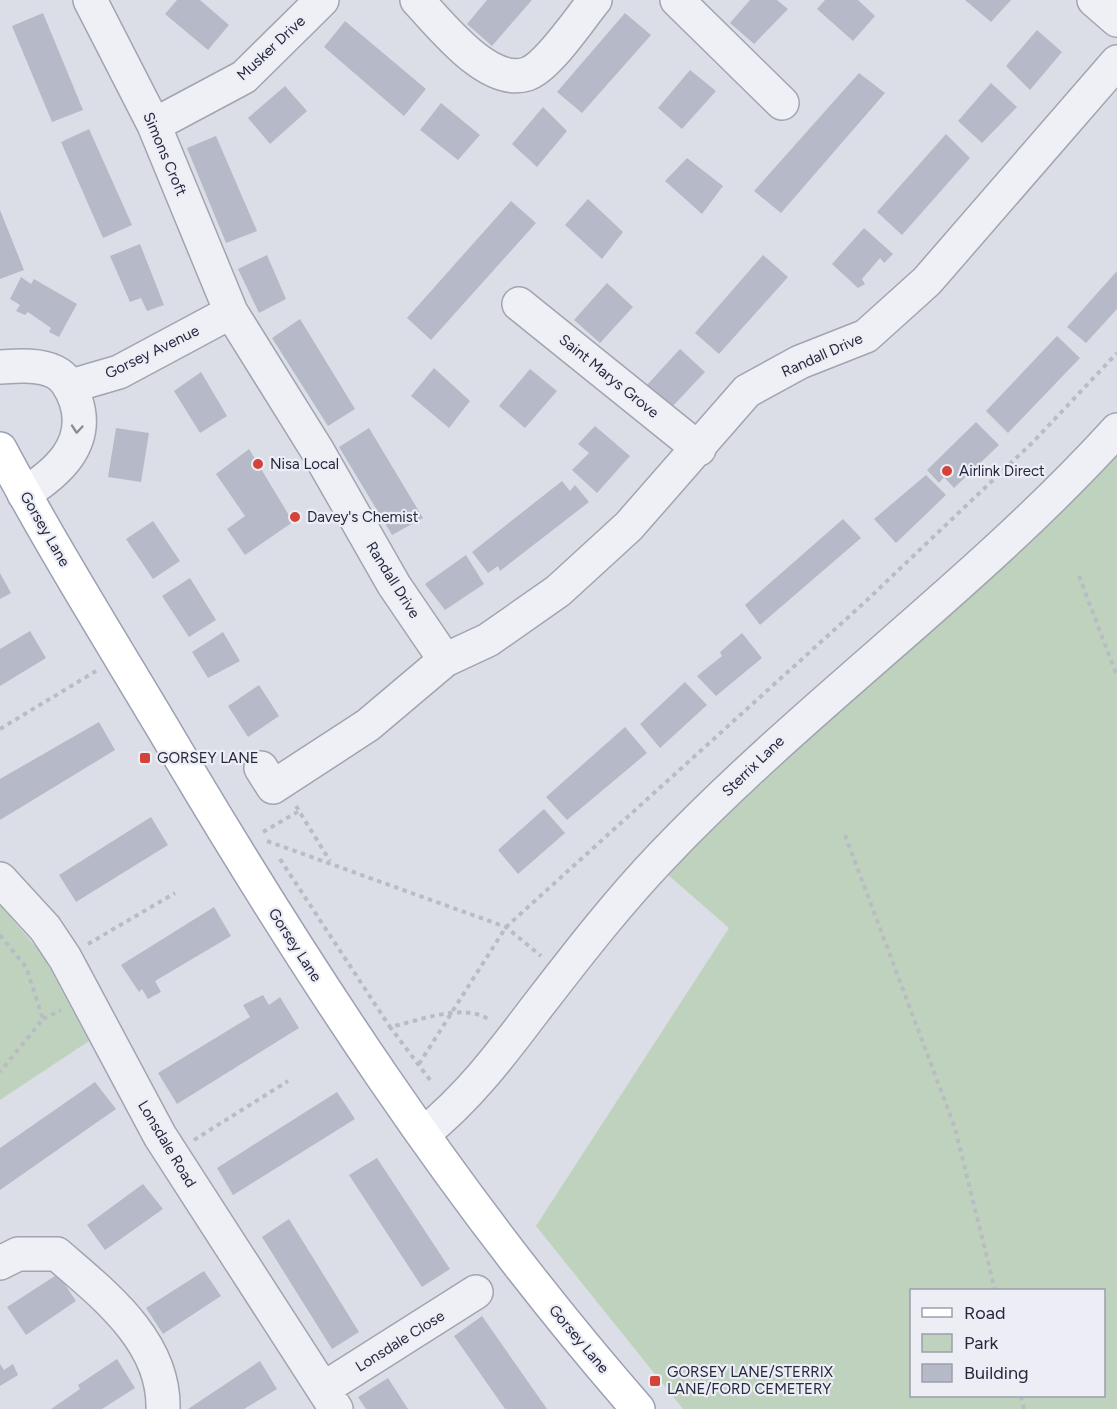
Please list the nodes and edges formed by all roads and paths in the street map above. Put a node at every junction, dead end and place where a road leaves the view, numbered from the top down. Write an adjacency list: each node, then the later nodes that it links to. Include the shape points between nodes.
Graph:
1 (90, 0): 10 (street, Simons Croft)
2 (322, 0): 10 (street, Musker Drive, via 244,77)
3 (417, 0): 4 (street, via 474,58 510,76 528,74 543,63)
4 (595, 0)
5 (677, 0): 9 (street)
6 (1094, 0): 7 (street)
7 (1117, 20)
8 (1117, 62): 18 (street, Randall Drive, via 927,281 866,336 800,362 747,391)
9 (782, 103)
10 (154, 125): 12 (street, Simons Croft)
11 (519, 304): 18 (street, Saint Marys Grove)
12 (231, 312): 15 (street, Gorsey Avenue, via 119,372); 22 (street, Randall Drive, via 317,450 394,585)
13 (1117, 352): 32 (path, via 1034,441 864,602)
14 (0, 367): 15 (street, via 29,366 56,372)
15 (71, 386): 19 (street, one-way to 19, via 78,406 75,449 49,478)
16 (1117, 430): 35 (street, Sterrix Lane, via 958,584 757,760 661,856)
17 (0, 449): 19 (main road, Gorsey Lane)
18 (699, 449): 22 (street, Randall Drive, via 629,526 558,591 488,640)
19 (24, 494): 21 (main road, Gorsey Lane)
20 (1079, 576): 23 (path)
21 (120, 656): 24 (path); 42 (main road, Gorsey Lane, via 254,882)
22 (445, 660): 25 (street, Randall Drive, via 368,725)
23 (1117, 676)
24 (0, 729)
25 (280, 791): 26 (path); 29 (path)
26 (263, 832)
27 (845, 835): 45 (path, via 955,1128)
28 (267, 841): 29 (path)
29 (330, 862): 32 (path)
30 (0, 879): 34 (street, Lonsdale Road, via 45,928)
31 (175, 893): 34 (path)
32 (506, 927): 35 (path); 36 (path)
33 (0, 935): 39 (path, via 26,967 43,1019)
34 (65, 958): 43 (street, Lonsdale Road)
35 (563, 974): 37 (street, Sterrix Lane)
36 (450, 1014): 37 (path, via 481,1015); 38 (path); 38 (path, via 390,1027)
37 (512, 1039): 42 (street, Sterrix Lane, via 465,1098)
38 (419, 1064): 40 (path)
39 (0, 1072)
40 (430, 1080)
41 (288, 1081): 43 (path)
42 (423, 1134): 49 (main road, Gorsey Lane, via 523,1270)
43 (172, 1154): 47 (street, Lonsdale Road)
44 (0, 1263): 48 (street, via 18,1254 57,1254 114,1304 152,1356 163,1394)
45 (995, 1289)
46 (476, 1292): 47 (street, Lonsdale Close)
47 (330, 1399)
48 (163, 1409)
49 (638, 1409)

